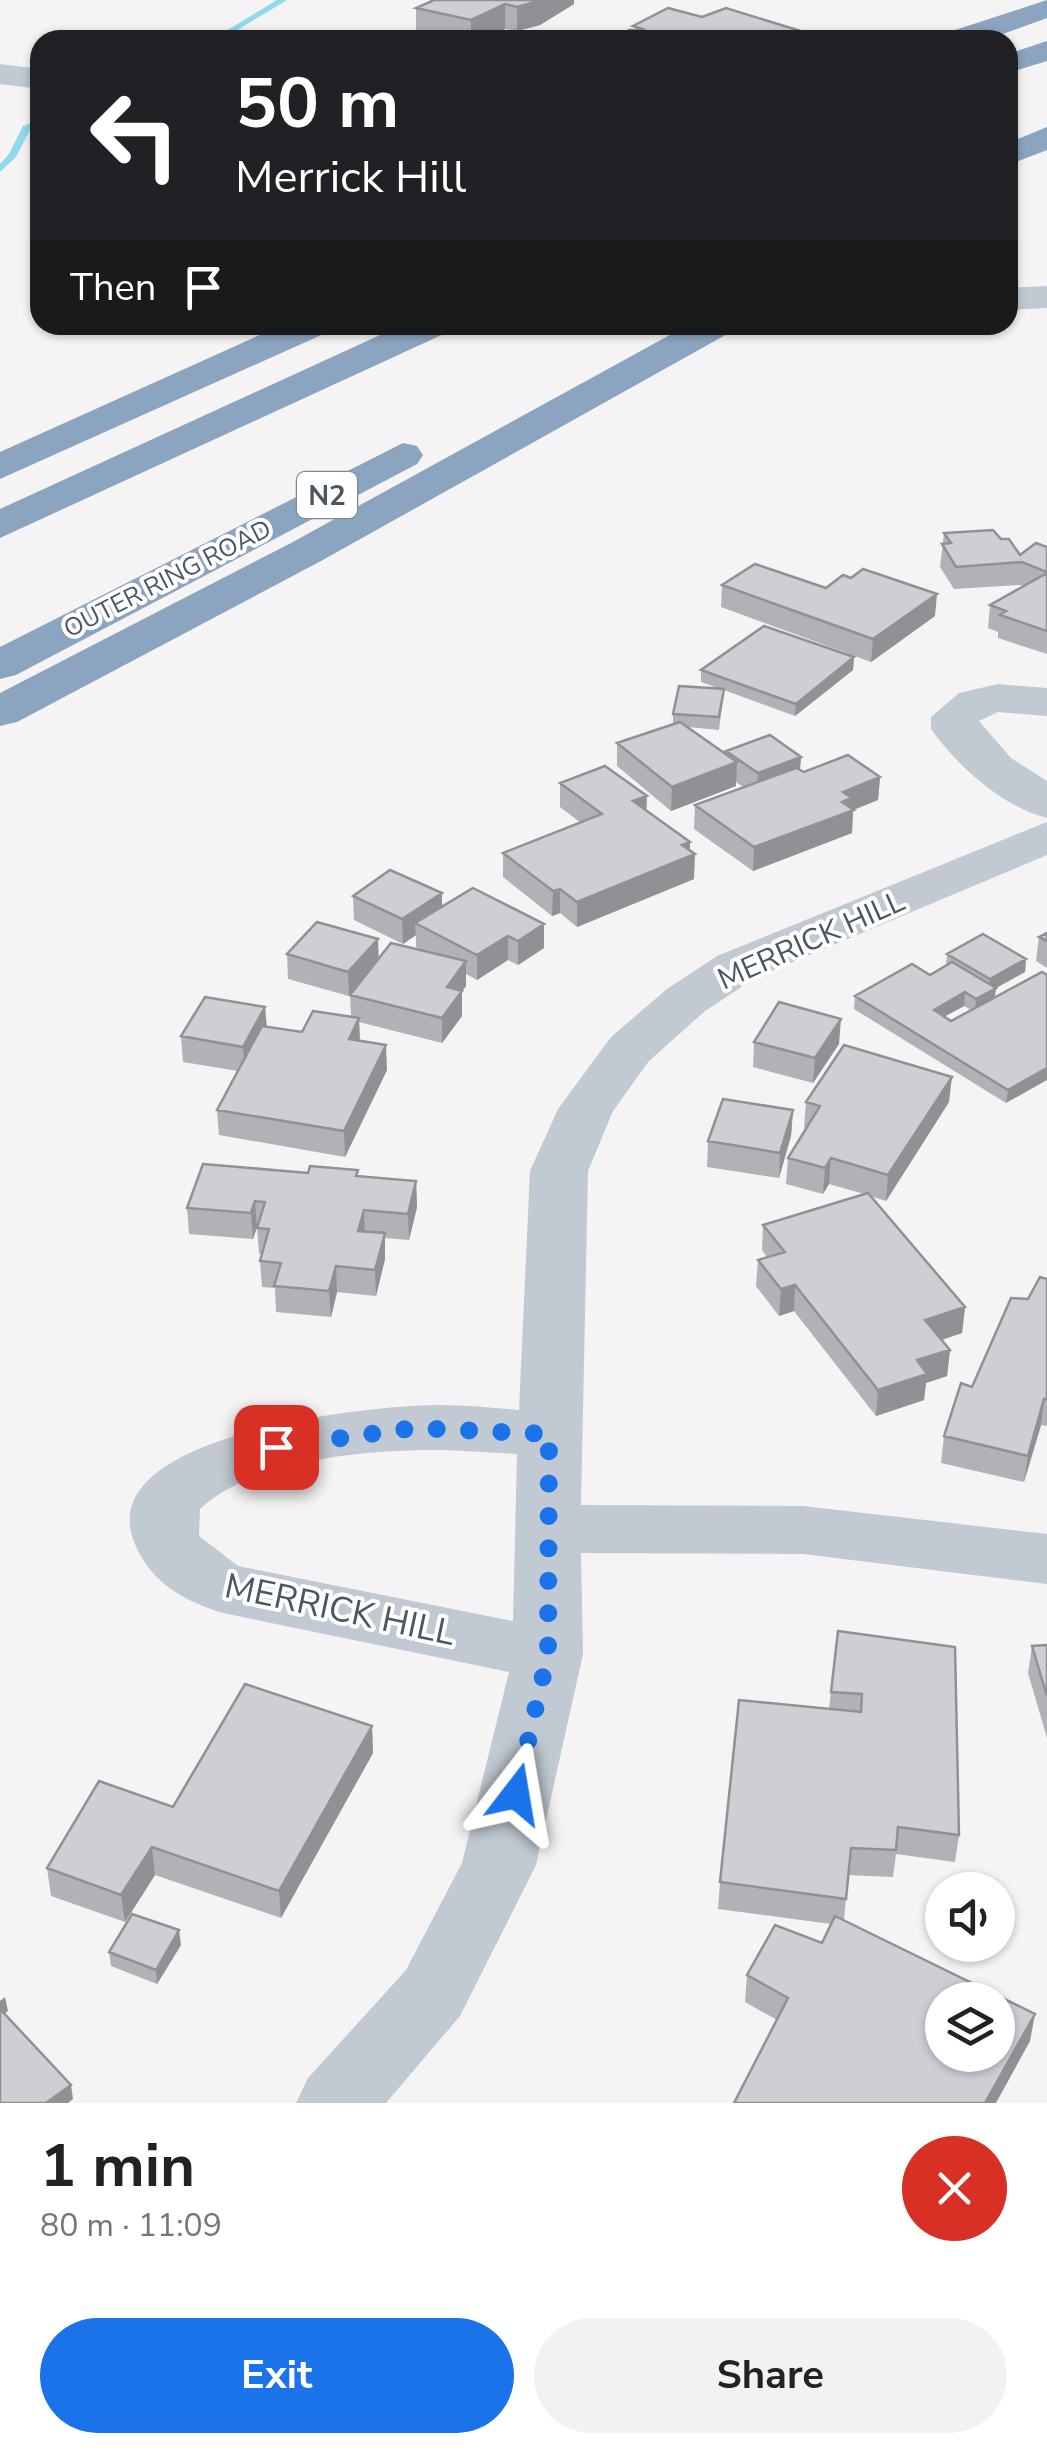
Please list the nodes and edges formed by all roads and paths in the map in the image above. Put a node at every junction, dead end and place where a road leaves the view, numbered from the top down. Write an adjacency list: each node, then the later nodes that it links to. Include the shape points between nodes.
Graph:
1 (1047, 8): 2 (highway)
2 (985, 30)
3 (1047, 50): 4 (highway)
4 (1018, 60)
5 (0, 74): 6 (street)
6 (30, 78)
7 (1047, 137): 8 (highway)
8 (1018, 150)
9 (1047, 297): 10 (street)
10 (1018, 298)
11 (292, 335): 17 (highway)
12 (361, 335): 18 (highway)
13 (411, 335): 19 (highway)
14 (635, 335): 20 (highway, OUTER RING ROAD / N2)
15 (636, 335): 21 (highway)
16 (698, 335): 23 (highway)
17 (0, 466)
18 (0, 502)
19 (0, 525)
20 (0, 665)
21 (0, 684)
22 (1047, 702): 24 (street, via 978,700 955,717 955,729 994,768)
23 (0, 712)
24 (1047, 803)
25 (1047, 837): 26 (street, MERRICK HILL, via 736,967 630,1049 586,1109 559,1171)
26 (549, 1434): 27 (street, MERRICK HILL); 29 (street, MERRICK HILL, via 414,1428 276,1447 184,1482 162,1514 175,1556 223,1588)
27 (547, 1529): 28 (street, via 803,1530); 29 (street, MERRICK HILL)
28 (1047, 1560)
29 (548, 1654): 30 (street, MERRICK HILL, via 499,1865 433,1993)
30 (336, 2103)

